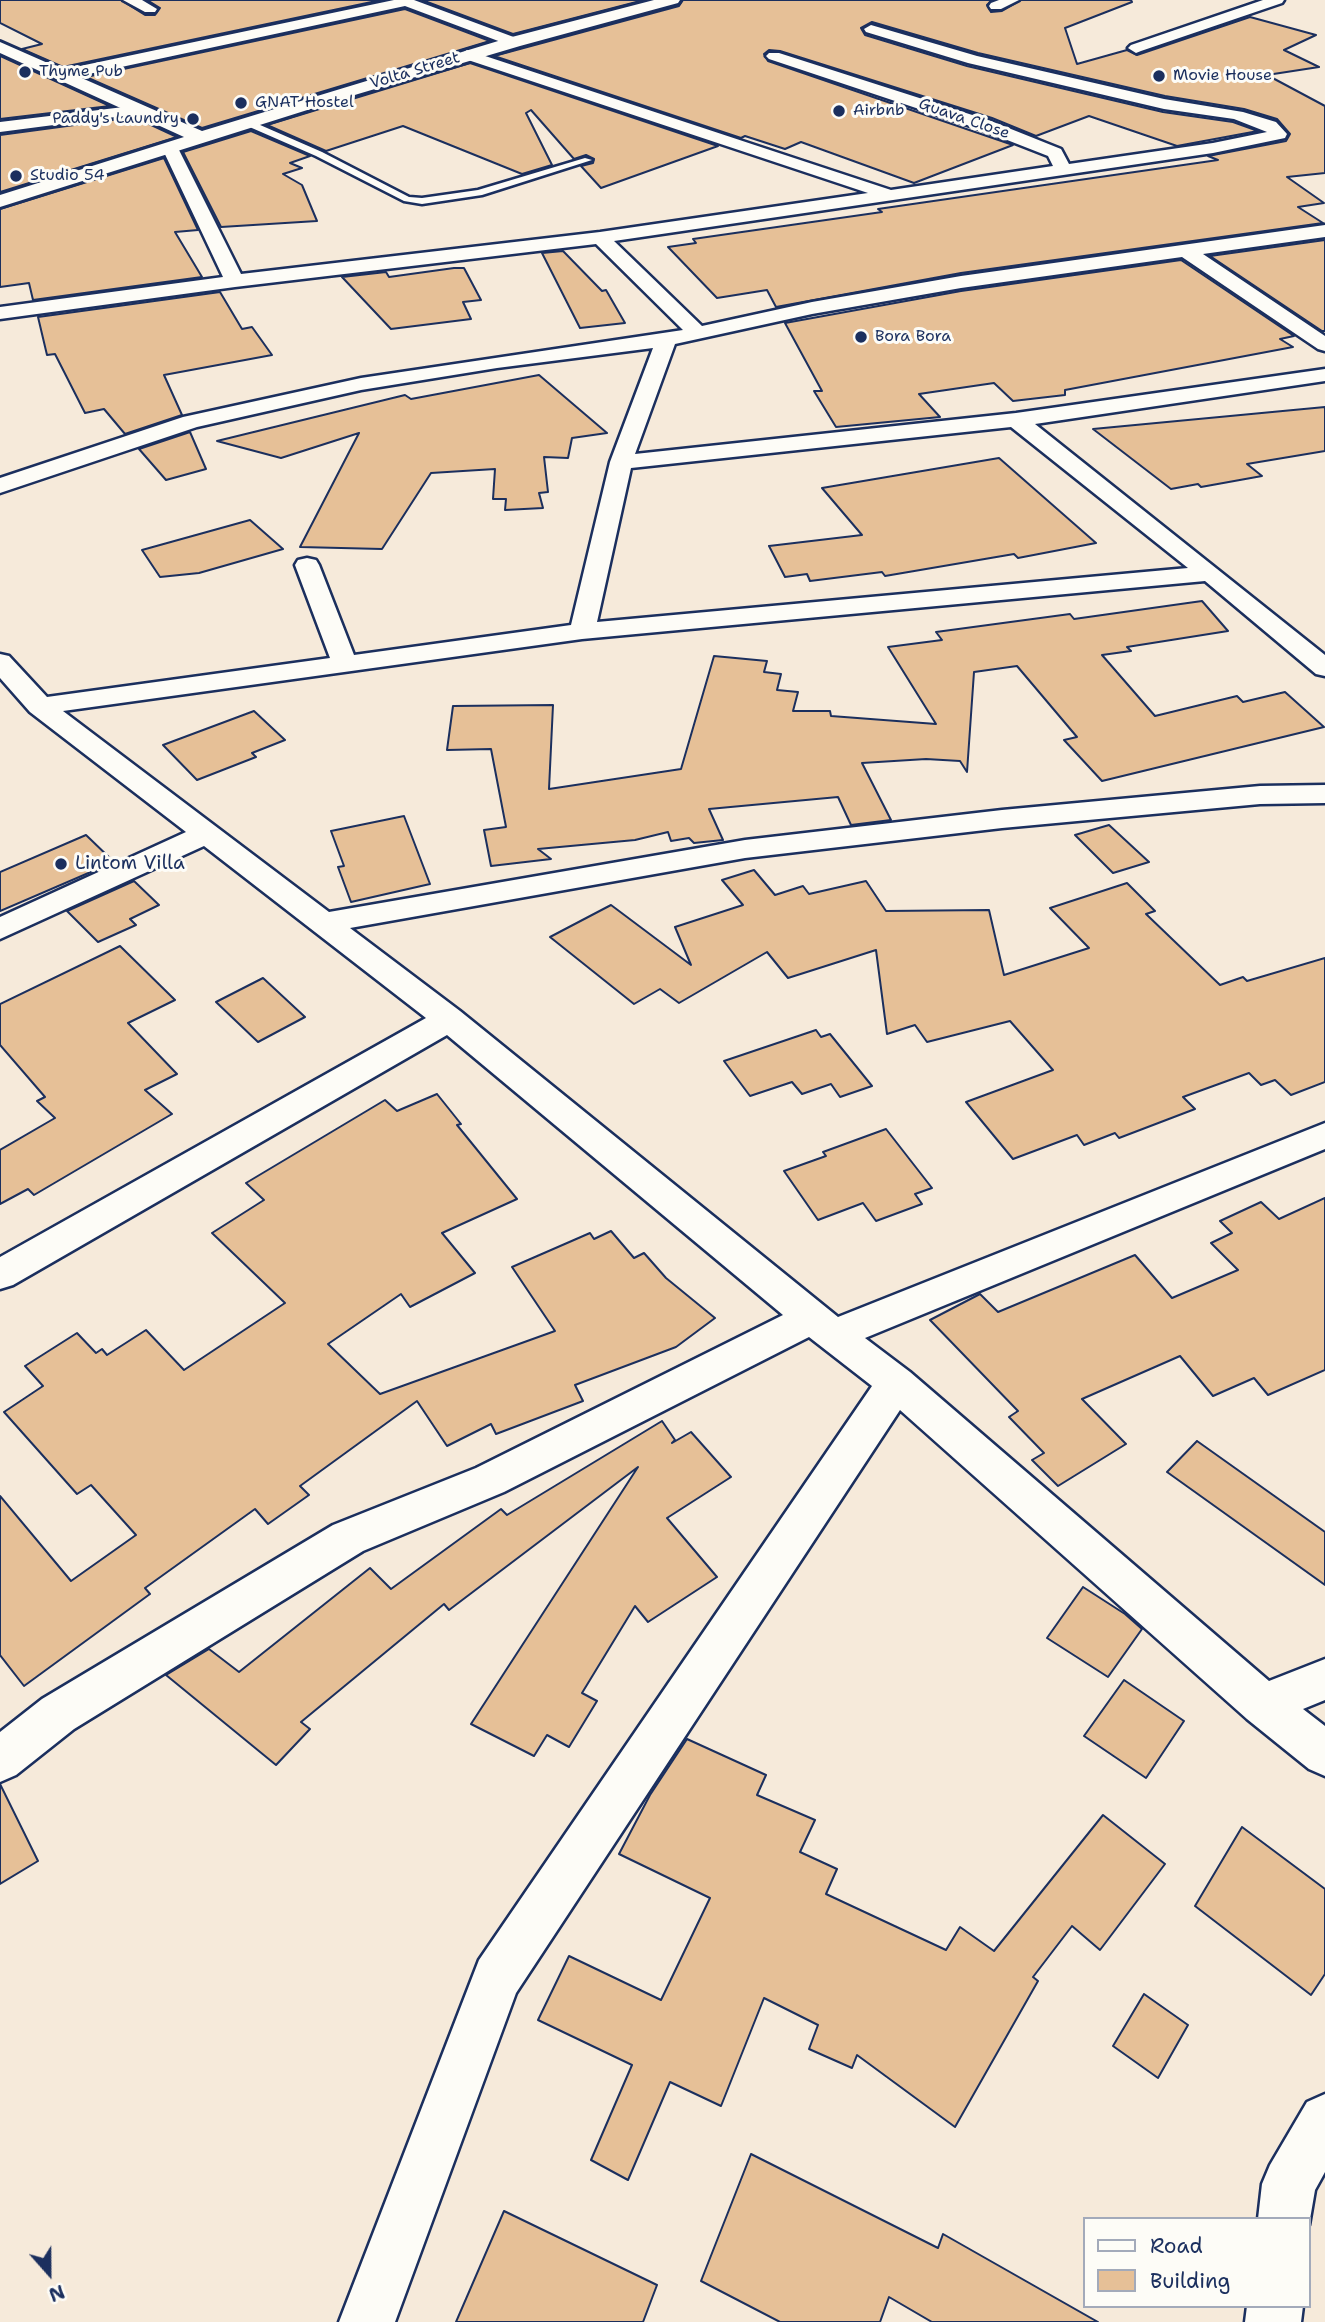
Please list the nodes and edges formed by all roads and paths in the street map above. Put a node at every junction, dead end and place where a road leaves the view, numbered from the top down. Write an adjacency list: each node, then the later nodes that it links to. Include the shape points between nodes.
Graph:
1 (130, 0): 7 (street)
2 (672, 0): 9 (street, Volta Street)
3 (1012, 0): 6 (street)
4 (1277, 0): 11 (street)
5 (404, 1): 9 (street); 14 (street)
6 (996, 6)
7 (150, 9)
8 (871, 29): 21 (street, via 973,60 1237,116 1279,134)
9 (514, 42): 12 (street, Volta Street)
10 (0, 47): 14 (street)
11 (1136, 48)
12 (467, 55): 16 (street, Volta Street); 22 (street)
13 (774, 56): 21 (street, Guava Close, via 985,125 1055,153)
14 (61, 75): 15 (street)
15 (140, 110): 17 (street); 18 (street)
16 (248, 123): 18 (street, Volta Street); 20 (lane, via 407,199 422,201 479,193)
17 (0, 127)
18 (201, 138): 19 (street, Volta Street)
19 (170, 148): 23 (street, Volta Street); 27 (street)
20 (588, 160)
21 (1064, 170): 22 (street)
22 (890, 196): 25 (street)
23 (0, 201)
24 (1325, 232): 26 (street)
25 (600, 239): 27 (street); 29 (street)
26 (1186, 251): 29 (street, via 961,282); 31 (street)
27 (235, 281): 28 (street)
28 (0, 313)
29 (697, 333): 30 (street)
30 (666, 340): 34 (street); 35 (street, via 497,362 270,403 191,422)
31 (1325, 345)
32 (1325, 375): 33 (street)
33 (1016, 420): 34 (street); 37 (street)
34 (621, 462): 38 (street)
35 (0, 486)
36 (307, 565): 40 (street)
37 (1210, 573): 38 (street); 41 (street)
38 (582, 631): 40 (street)
39 (0, 662): 42 (street)
40 (345, 664): 42 (street)
41 (1325, 668)
42 (40, 706): 44 (street)
43 (1325, 794): 45 (street, via 1260,795 1002,819 745,849)
44 (205, 834): 45 (street); 46 (street)
45 (322, 923): 47 (street)
46 (0, 929)
47 (449, 1019): 49 (street); 50 (street)
48 (1325, 1135): 50 (street)
49 (0, 1275)
50 (823, 1326): 51 (street); 55 (street, via 490,1480 348,1538 58,1714)
51 (896, 1382): 53 (street); 58 (street, via 498,1978)
52 (1325, 1679): 53 (street)
53 (1263, 1704): 54 (street)
54 (1325, 1754)
55 (0, 1760)
56 (1325, 2120): 57 (street, via 1289,2184)
57 (1285, 2217)
58 (367, 2322)

